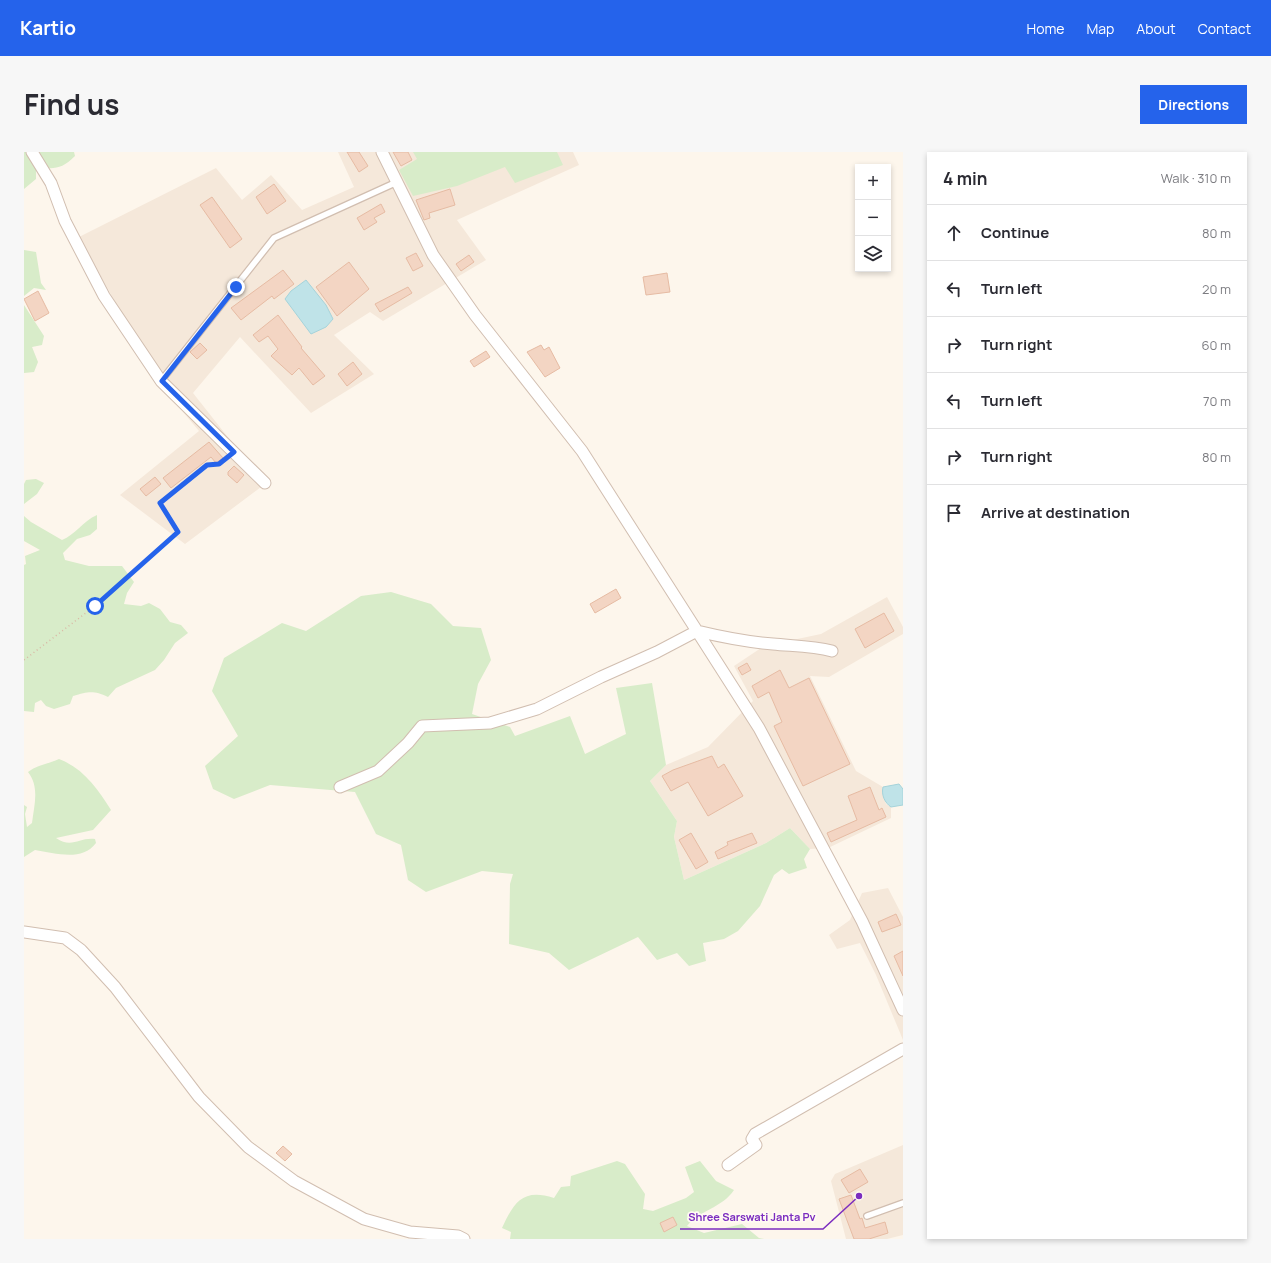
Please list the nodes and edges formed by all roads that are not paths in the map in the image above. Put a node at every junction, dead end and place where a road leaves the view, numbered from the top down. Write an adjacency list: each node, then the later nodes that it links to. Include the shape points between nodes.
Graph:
1 (32, 152): 4 (street, via 51,183 65,221 104,296)
2 (382, 152): 3 (street)
3 (397, 182): 4 (lane, via 274,238); 6 (street, via 433,256 475,315 582,451)
4 (162, 381): 5 (street)
5 (265, 483)
6 (696, 631): 7 (street); 8 (street, via 537,709 490,723 422,726 378,771); 10 (street, via 759,728 862,921)
7 (832, 651)
8 (340, 787)
9 (24, 932): 15 (street, via 65,938 81,950 115,987 199,1097 248,1147 294,1181 364,1219 410,1232 458,1236)
10 (903, 1010)
11 (903, 1049): 12 (street, via 755,1134 752,1139 756,1145)
12 (728, 1165)
13 (903, 1203): 14 (lane)
14 (867, 1216)
15 (464, 1239)

